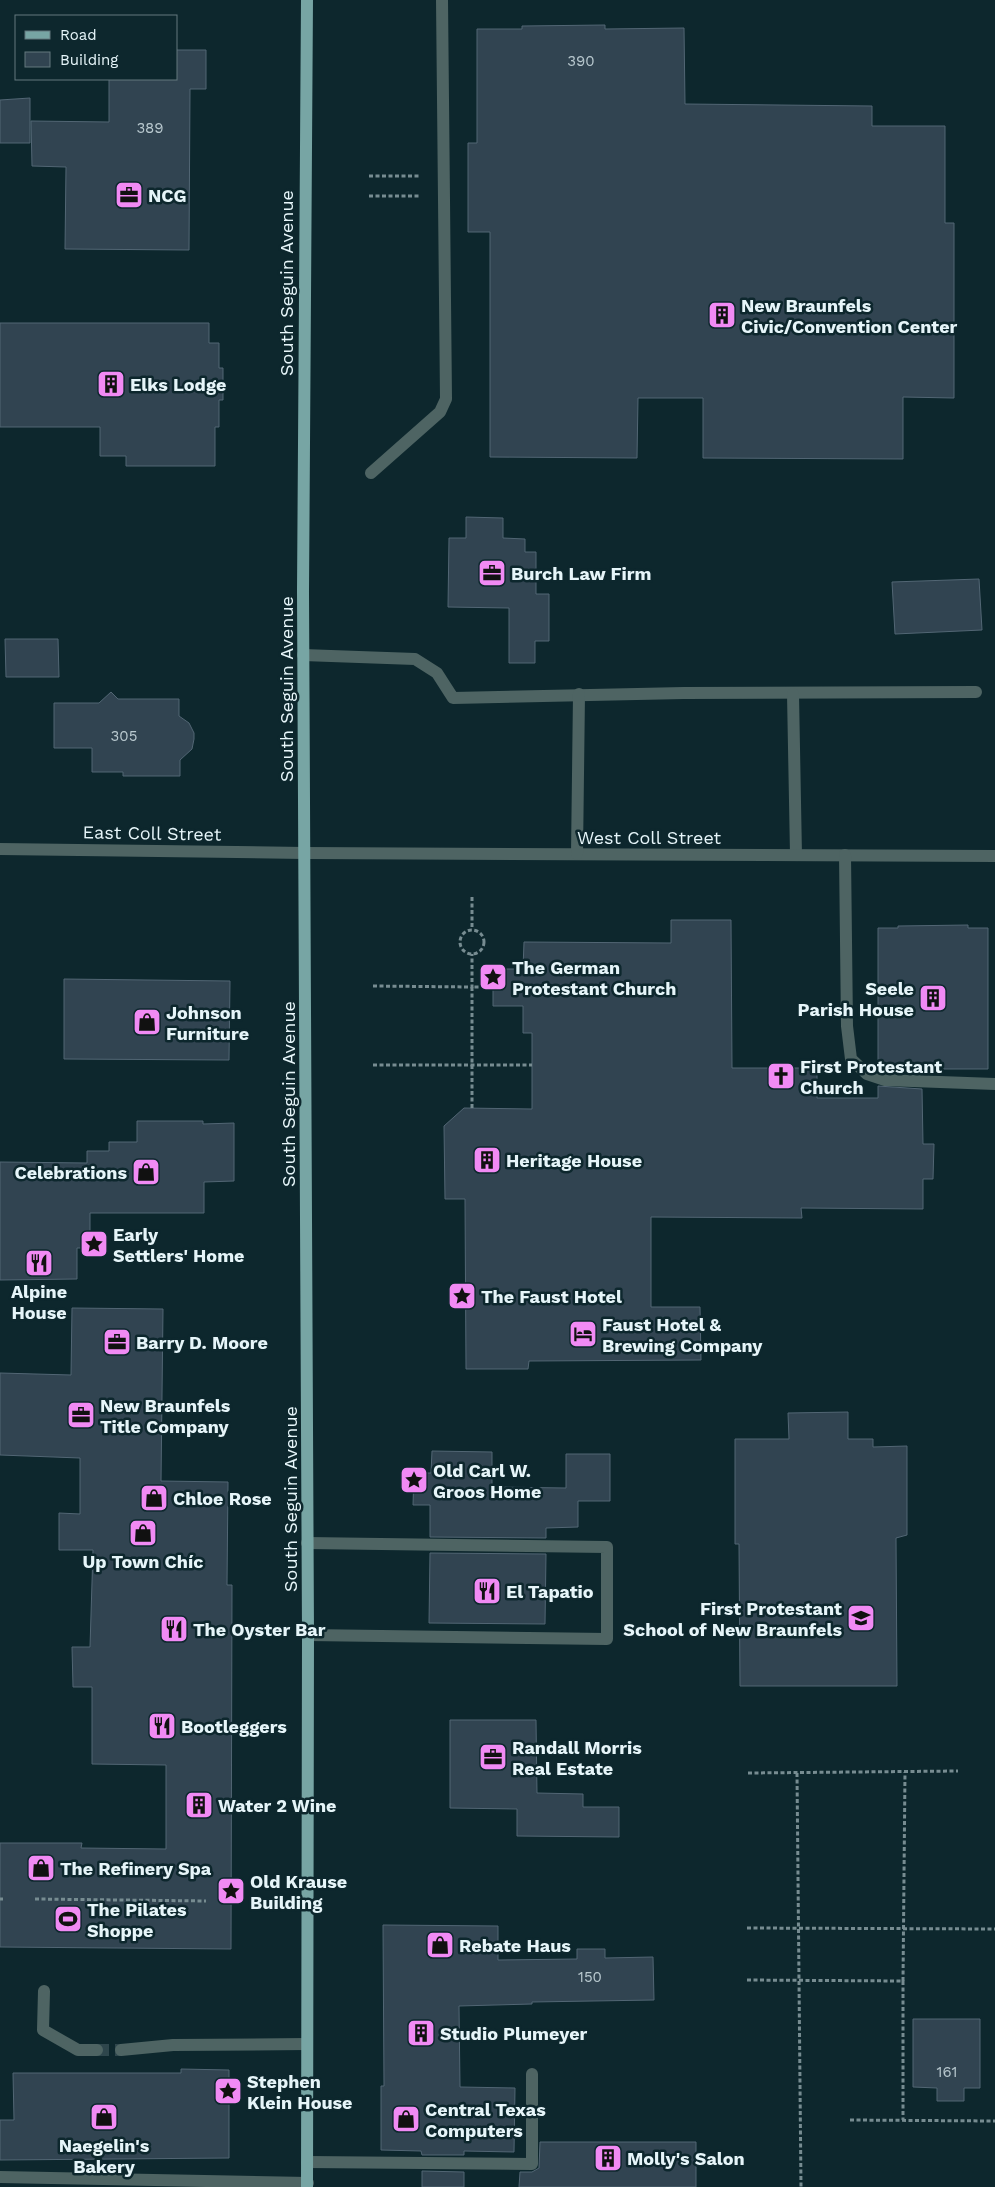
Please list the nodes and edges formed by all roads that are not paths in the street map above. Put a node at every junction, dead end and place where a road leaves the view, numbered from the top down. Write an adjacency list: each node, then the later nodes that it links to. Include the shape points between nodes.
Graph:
1 (307, 0): 4 (main road, South Seguin Avenue)
2 (442, 0): 3 (street, via 446,399 440,412)
3 (370, 473)
4 (303, 655): 6 (street, via 414,660 437,673 453,698); 9 (main road, South Seguin Avenue)
5 (976, 692): 7 (street)
6 (579, 694): 7 (street); 10 (street)
7 (793, 694): 11 (street)
8 (0, 848): 9 (street, East Coll Street)
9 (304, 853): 10 (street, West Coll Street); 15 (main road, South Seguin Avenue)
10 (577, 854): 11 (street, West Coll Street)
11 (796, 855): 12 (street, West Coll Street)
12 (845, 855): 13 (street, West Coll Street); 14 (street, via 847,1026 851,1059 867,1074 885,1080)
13 (995, 856)
14 (995, 1084)
15 (307, 1543): 16 (main road, South Seguin Avenue); 16 (street, via 607,1547 607,1639)
16 (308, 1635): 18 (main road, South Seguin Avenue)
17 (44, 1991): 19 (street, via 44,2030 78,2050)
18 (307, 2044): 20 (street, via 173,2045); 22 (main road, South Seguin Avenue)
19 (97, 2050)
20 (121, 2050)
21 (532, 2074): 22 (street, via 532,2164)
22 (307, 2162): 24 (main road, South Seguin Avenue)
23 (0, 2177): 24 (street)
24 (308, 2185)

